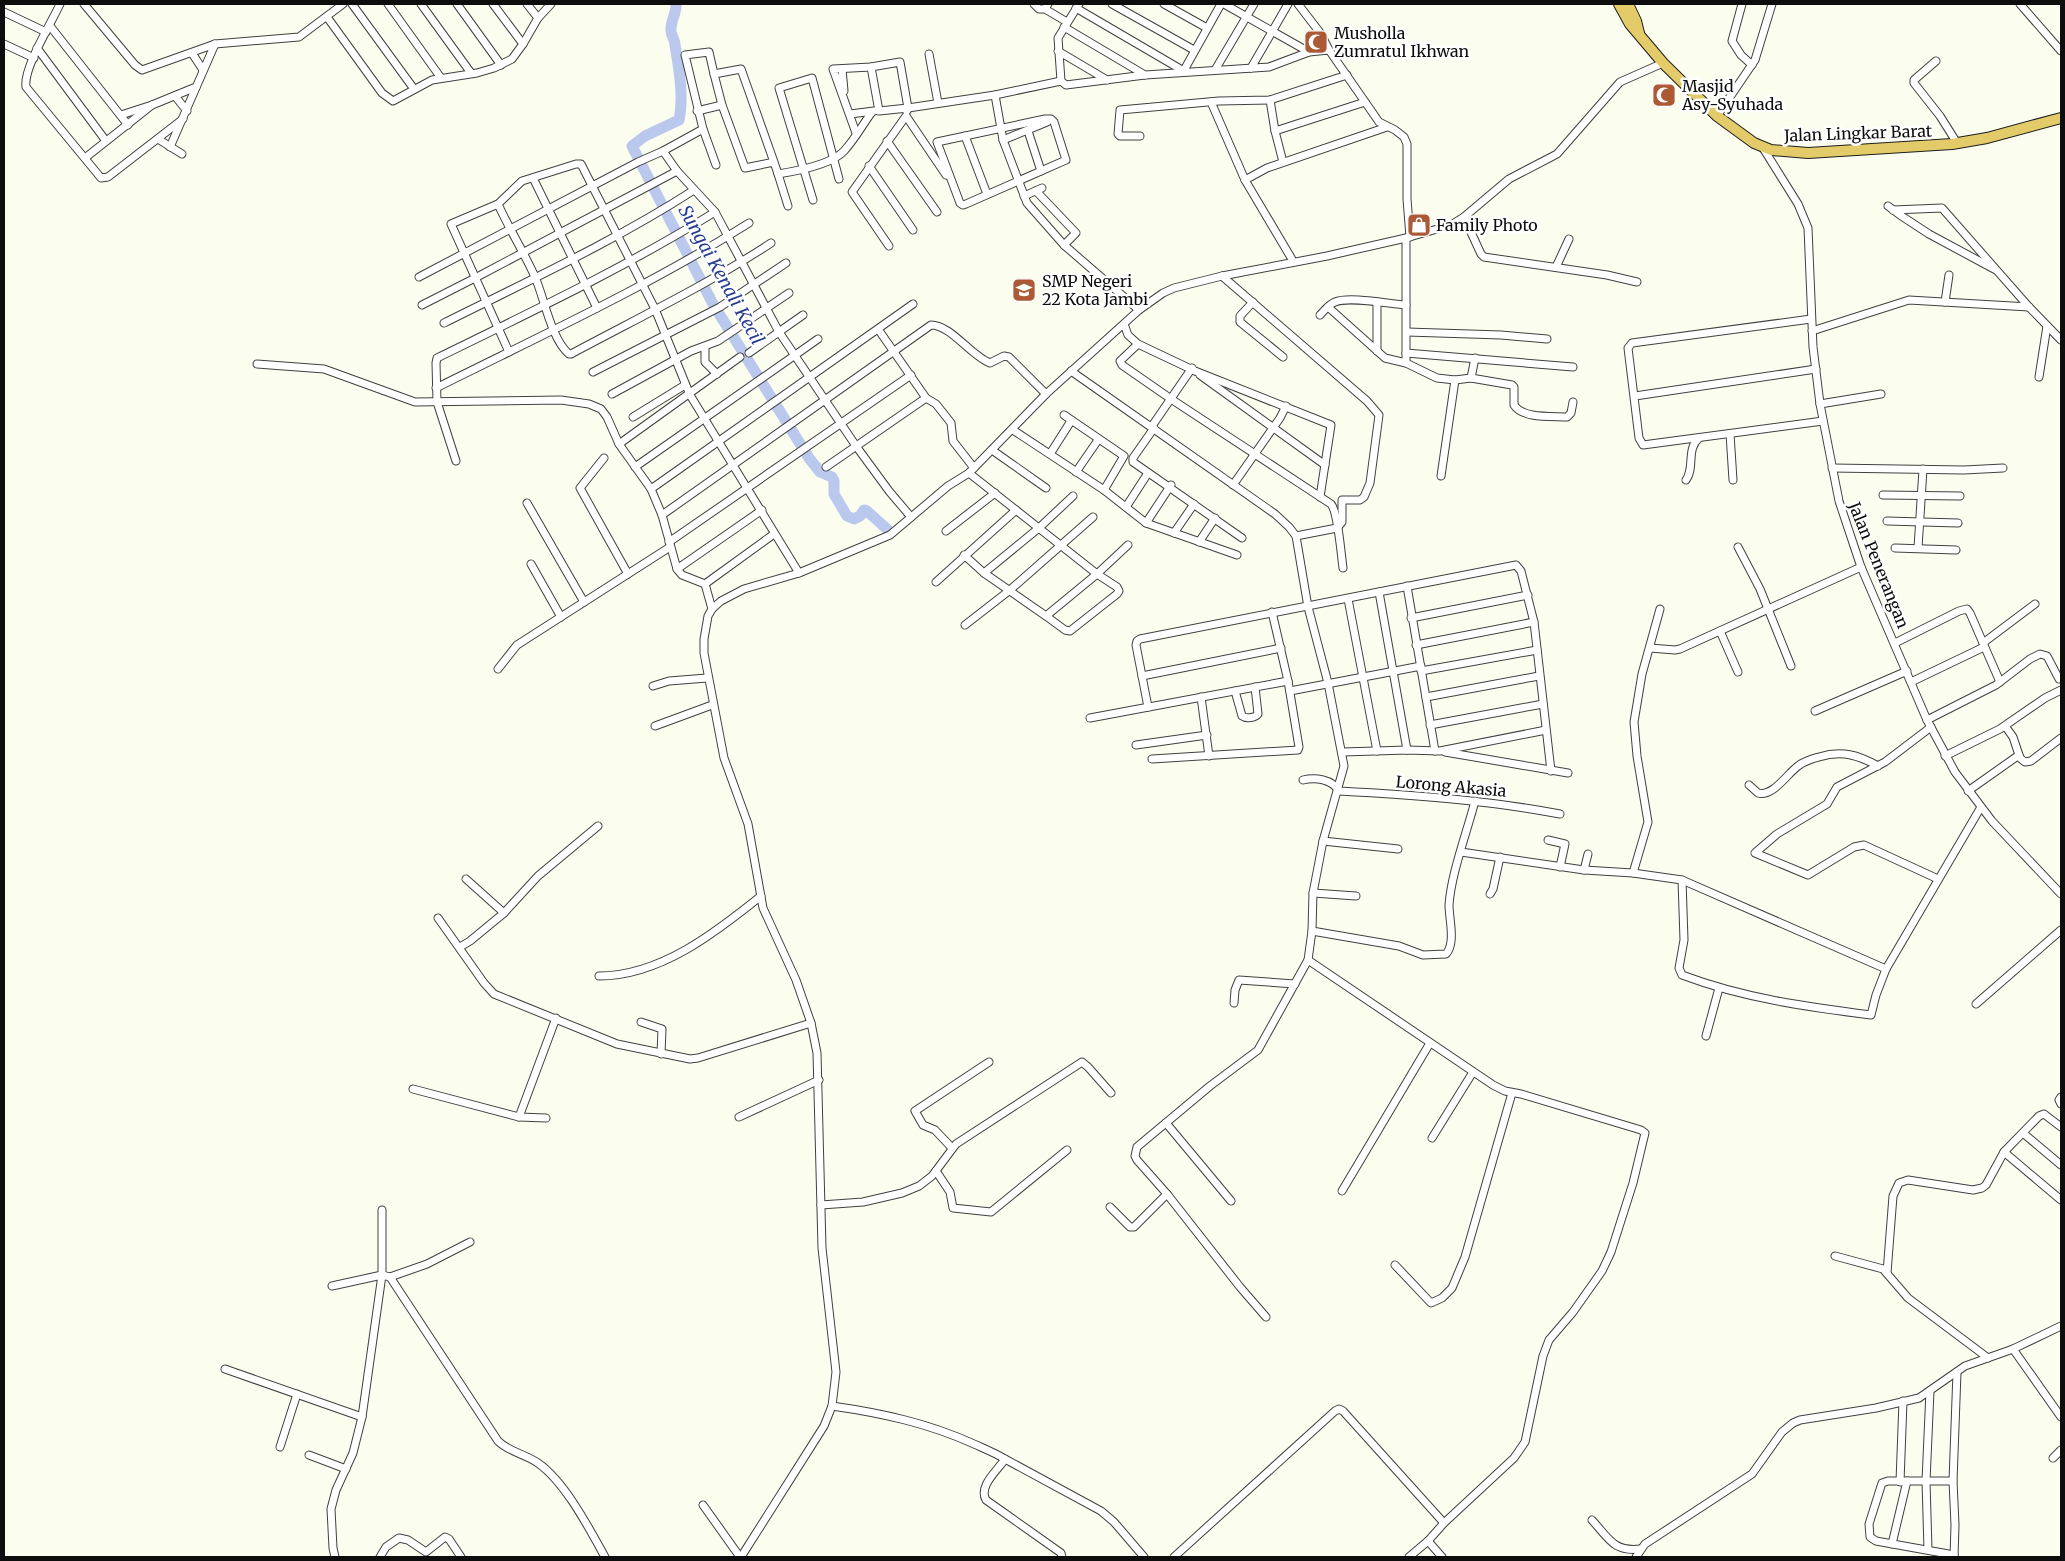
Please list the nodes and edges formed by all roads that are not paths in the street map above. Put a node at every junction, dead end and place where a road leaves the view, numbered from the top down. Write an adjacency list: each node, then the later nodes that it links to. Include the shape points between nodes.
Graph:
1 (58, 4): 31 (street)
2 (84, 4): 43 (street, via 138,69 148,69)
3 (344, 4): 27 (street)
4 (352, 4): 63 (street)
5 (388, 4): 59 (street)
6 (421, 4): 55 (street)
7 (457, 4): 48 (street)
8 (493, 4): 36 (street)
9 (527, 4): 28 (street)
10 (551, 4): 28 (street)
11 (1034, 4): 23 (street, via 1039,10)
12 (1112, 4): 38 (street)
13 (1164, 4): 30 (street)
14 (1222, 4): 26 (street); 30 (street)
15 (1254, 4): 26 (street)
16 (1288, 4): 32 (street)
17 (1298, 4): 39 (street)
18 (1619, 4): 33 (highway, Jalan Lingkar Barat)
19 (1628, 4): 33 (highway, Jalan Lingkar Barat)
20 (1742, 4): 49 (street, via 1732,40 1739,53)
21 (1772, 4): 49 (street)
22 (2020, 4): 41 (street)
23 (1046, 6): 29 (street)
24 (1077, 6): 29 (street); 54 (street)
25 (4, 12): 31 (street)
26 (1247, 16): 32 (street); 53 (street)
27 (327, 17): 35 (street, via 299,37); 63 (street, via 388,99 393,101)
28 (538, 18): 36 (street)
29 (1066, 24): 40 (street, via 1058,38); 57 (street)
30 (1207, 28): 38 (street)
31 (48, 29): 37 (street); 77 (street)
32 (1271, 32): 42 (street); 51 (street)
33 (1639, 34): 47 (highway, Jalan Lingkar Barat)
34 (4, 44): 45 (street)
35 (215, 44): 43 (street); 52 (street)
36 (523, 44): 48 (street, via 512,58)
37 (37, 48): 45 (street); 94 (street)
38 (1194, 50): 54 (street)
39 (1329, 50): 42 (street); 58 (street)
40 (1058, 51): 60 (street); 61 (street)
41 (2061, 51)
42 (1309, 52): 51 (street, via 1273,66)
43 (192, 53): 52 (street)
44 (930, 54): 69 (street)
45 (34, 58): 101 (street, via 25,80 26,87)
46 (1936, 61): 96 (street, via 1914,80 1914,84)
47 (1664, 62): 79 (highway, Jalan Lingkar Barat); 127 (street, via 1620,82 1556,154 1509,179)
48 (501, 65): 55 (street)
49 (1752, 65): 79 (street)
50 (871, 67): 72 (street, via 900,62); 75 (street); 76 (street, via 833,69)
51 (1251, 68): 53 (street)
52 (203, 70): 62 (street)
53 (1215, 70): 54 (street)
54 (1182, 71): 57 (street)
55 (471, 73): 59 (street)
56 (714, 74): 71 (street); 74 (street, via 709,52 685,55); 103 (street, via 741,68)
57 (1145, 75): 61 (street)
58 (1347, 75): 66 (street); 68 (street)
59 (441, 78): 63 (street)
60 (1061, 80): 61 (street, via 1066,85); 64 (street)
61 (1107, 80)
62 (196, 86): 65 (street); 73 (street)
63 (414, 89)
64 (995, 94): 69 (street); 85 (street)
65 (175, 96): 70 (street); 73 (street)
66 (1270, 100): 67 (street); 88 (street)
67 (1211, 102): 91 (street, via 1120,110 1119,135); 113 (street)
68 (1365, 102): 84 (street, via 1379,122); 88 (street)
69 (938, 103): 72 (street)
70 (152, 105): 77 (street); 83 (street)
71 (722, 105): 74 (street); 103 (street, via 745,168)
72 (908, 108): 75 (street); 78 (street)
73 (187, 111): 81 (street)
74 (697, 111): 86 (street)
75 (875, 111): 76 (street); 89 (street)
76 (850, 114): 89 (street)
77 (121, 115): 83 (street)
78 (906, 116): 95 (street); 116 (street)
79 (1717, 116): 98 (highway, Jalan Lingkar Barat)
80 (2061, 118): 96 (highway, Jalan Lingkar Barat)
81 (183, 120): 92 (street); 97 (street)
82 (1052, 120): 85 (street); 87 (street); 109 (street, via 1067,158)
83 (128, 125): 94 (street)
84 (1387, 127): 104 (street); 134 (street, via 1400,133 1407,144)
85 (1000, 128): 90 (street); 93 (street)
86 (703, 129): 99 (street); 105 (street)
87 (1028, 131): 93 (street); 109 (street)
88 (1275, 132): 104 (street)
89 (856, 133): 102 (street, via 844,151)
90 (965, 136): 116 (street, via 937,142); 118 (street)
91 (1140, 136)
92 (158, 139): 97 (street); 101 (street, via 106,179 101,178)
93 (1003, 140): 114 (street)
94 (106, 141): 101 (street)
95 (887, 142): 106 (street); 126 (street)
96 (1957, 144): 98 (highway, Jalan Lingkar Barat, via 1808,153 1780,152)
97 (170, 147): 100 (street)
98 (1763, 147): 174 (street, Jalan Penerangan, via 1798,204 1808,228)
99 (663, 151): 108 (street); 115 (street)
100 (182, 154)
101 (84, 158)
102 (833, 159): 107 (street); 107 (street, via 812,78 779,88); 112 (street)
103 (774, 162): 110 (street)
104 (1283, 162): 113 (street)
105 (716, 165)
106 (869, 166): 130 (street); 138 (street, via 852,192)
107 (802, 170): 110 (street); 120 (street)
108 (677, 171): 117 (street); 124 (street)
109 (1041, 171): 114 (street)
110 (778, 174): 122 (street)
111 (533, 178): 115 (street, via 580,164); 121 (street, via 518,184); 123 (street)
112 (839, 179)
113 (1245, 180): 143 (street)
114 (1018, 181): 118 (street); 119 (street)
115 (593, 186): 123 (street); 124 (street)
116 (955, 188): 118 (street, via 963,205)
117 (694, 190): 125 (street); 132 (street)
118 (987, 194)
119 (1024, 196): 137 (street); 137 (street, via 1039,190 1076,233)
120 (813, 200)
121 (498, 204): 129 (street); 140 (street, via 451,224)
122 (788, 206)
123 (548, 209): 129 (street); 131 (street)
124 (604, 210): 131 (street); 132 (street)
125 (715, 212): 133 (street); 142 (street)
126 (936, 212)
127 (1464, 217): 134 (street, via 1444,228); 146 (street, via 1484,257)
128 (749, 223): 133 (street)
129 (511, 228): 139 (street); 140 (street)
130 (913, 230)
131 (560, 233): 139 (street); 141 (street)
132 (617, 234): 141 (street); 142 (street)
133 (727, 237): 144 (street); 155 (street)
134 (1408, 237): 143 (street); 165 (street)
135 (1569, 239): 146 (street)
136 (771, 243): 144 (street)
137 (1064, 245): 171 (street)
138 (889, 246)
139 (524, 252): 151 (street); 152 (street)
140 (465, 253): 150 (street); 151 (street)
141 (572, 258): 152 (street); 154 (street)
142 (630, 260): 154 (street); 155 (street)
143 (1293, 261): 149 (street)
144 (742, 262): 156 (street); 170 (street)
145 (786, 263): 156 (street)
146 (1556, 267): 153 (street)
147 (1997, 270): 147 (street, via 1929,234 1891,208 1942,208); 167 (street)
148 (1949, 275): 161 (street)
149 (1222, 276): 159 (street); 171 (street, via 1168,290)
150 (419, 277)
151 (477, 277): 158 (street); 163 (street)
152 (535, 277): 158 (street); 164 (street)
153 (1637, 282)
154 (585, 284): 164 (street); 168 (street)
155 (642, 284): 168 (street); 170 (street)
156 (753, 284): 169 (street); 184 (street, via 717,308)
157 (789, 293): 169 (street)
158 (486, 302): 175 (street); 178 (street)
159 (1253, 302): 196 (street, via 1240,316 1240,322); 286 (street, via 1378,413 1368,487 1362,499 1342,500 1342,522)
160 (1377, 302): 165 (street); 166 (street, via 1338,301); 190 (street)
161 (1945, 302): 167 (street); 181 (street, via 1909,300)
162 (913, 304): 179 (street)
163 (422, 305)
164 (543, 305): 178 (street); 180 (street)
165 (1406, 305): 183 (street)
166 (1328, 307): 172 (street); 190 (street)
167 (2029, 307): 177 (street)
168 (597, 308): 180 (street)
169 (765, 308): 182 (street); 189 (street)
170 (655, 309): 180 (street, via 571,354); 184 (street)
171 (1139, 310): 176 (street)
172 (1320, 315)
173 (803, 316): 182 (street)
174 (1811, 320): 181 (street, Jalan Penerangan); 219 (street, via 1630,344)
175 (444, 322)
176 (1124, 324): 188 (street, via 1128,335); 205 (street)
177 (2047, 326): 187 (street); 211 (street)
178 (498, 328): 191 (street); 214 (street, via 437,358)
179 (878, 329): 192 (street); 209 (street)
180 (554, 330): 191 (street)
181 (1812, 331): 204 (street, Jalan Penerangan)
182 (779, 332): 193 (street); 195 (street)
183 (1407, 332): 186 (street); 194 (street)
184 (665, 334): 199 (street); 206 (street)
185 (818, 339): 195 (street)
186 (1547, 339)
187 (2061, 340)
188 (1138, 344): 203 (street); 222 (street, via 1121,363)
189 (705, 347): 199 (street, via 696,348); 207 (street, via 705,362)
190 (1377, 351): 200 (street, via 1388,360)
191 (510, 352): 214 (street)
192 (894, 352): 208 (street); 216 (street, via 925,328 936,325 983,360 990,363 1009,357); 221 (street)
193 (749, 353)
194 (1406, 353): 198 (street); 200 (street)
195 (795, 354): 209 (street); 229 (street)
196 (1283, 356)
197 (740, 357): 207 (street)
198 (1475, 358): 202 (street); 210 (street)
199 (675, 360): 213 (street); 215 (street)
200 (1406, 363): 212 (street, via 1434,377)
201 (257, 364): 223 (street, via 324,369 415,402)
202 (1572, 367)
203 (1193, 370): 222 (street); 226 (street); 234 (street)
204 (1816, 370): 219 (street); 225 (street, Jalan Penerangan)
205 (1071, 371): 216 (street); 233 (street)
206 (594, 372)
207 (717, 374): 218 (street)
208 (911, 375): 220 (street); 232 (street)
209 (809, 376): 221 (street); 238 (street)
210 (1471, 378): 212 (street); 224 (street, via 1512,385 1515,407 1529,414 1567,417)
211 (2039, 378)
212 (1456, 380): 257 (street)
213 (685, 385): 218 (street); 228 (street)
214 (436, 388): 223 (street)
215 (612, 394)
216 (1046, 394): 235 (street)
217 (1881, 394): 225 (street)
218 (690, 395): 229 (street); 240 (street)
219 (1635, 396): 237 (street, via 1643,445)
220 (926, 398): 241 (street); 254 (street, via 936,404 951,423 953,441)
221 (826, 399): 232 (street); 247 (street)
222 (1171, 399): 233 (street); 244 (street)
223 (437, 402): 240 (street, via 562,400 588,404 601,409); 246 (street)
224 (1574, 402)
225 (1820, 404): 231 (street, Jalan Penerangan)
226 (1286, 406): 234 (street); 248 (street, via 1331,425)
227 (1064, 415): 230 (street)
228 (633, 417)
229 (704, 418): 238 (street); 249 (street)
230 (1071, 421): 239 (street); 243 (street)
231 (1823, 421): 236 (street); 251 (street, Jalan Penerangan)
232 (841, 423): 241 (street); 262 (street)
233 (1153, 427): 256 (street, via 1132,460); 260 (street)
234 (1272, 428): 244 (street); 248 (street)
235 (1013, 430): 242 (street); 243 (street)
236 (1730, 434): 237 (street); 259 (street)
237 (1699, 438): 258 (street, via 1693,444 1690,474)
238 (719, 440): 247 (street); 264 (street)
239 (1098, 440): 255 (street); 265 (street, via 1124,457)
240 (619, 444): 249 (street)
241 (856, 446): 250 (street); 278 (street)
242 (992, 450): 254 (street); 263 (street)
243 (1050, 454): 255 (street)
244 (1255, 454): 260 (street); 271 (street)
245 (604, 458): 308 (street, via 580,488)
246 (456, 461)
247 (733, 465): 262 (street); 277 (street)
248 (1325, 465): 271 (street)
249 (635, 467): 264 (street)
250 (826, 467)
251 (1832, 468): 253 (street); 303 (street, Jalan Penerangan, via 1844,519)
252 (2003, 468): 253 (street)
253 (1922, 469): 269 (street)
254 (972, 470): 266 (street); 278 (street)
255 (1076, 472): 265 (street)
256 (1148, 473): 261 (street); 274 (street)
257 (1441, 476)
258 (1686, 480)
259 (1733, 480)
260 (1232, 485): 290 (street, via 1279,517)
261 (1170, 486): 273 (street); 283 (street)
262 (748, 488): 275 (street); 293 (street)
263 (1046, 488)
264 (651, 489): 277 (street)
265 (1104, 490): 274 (street)
266 (995, 493): 276 (street); 287 (street)
267 (1882, 495): 269 (street)
268 (1073, 496): 285 (street)
269 (1921, 496): 270 (street); 282 (street)
270 (1960, 496)
271 (1320, 497): 286 (street, via 1335,509)
272 (528, 503): 317 (street)
273 (1194, 504): 280 (street); 288 (street)
274 (1126, 507): 283 (street)
275 (762, 510): 289 (street); 305 (street)
276 (1016, 510): 285 (street); 300 (street)
277 (662, 515): 293 (street)
278 (912, 517): 306 (street, via 893,532)
279 (1093, 517): 294 (street)
280 (1215, 518): 291 (street); 292 (street)
281 (1886, 521): 282 (street)
282 (1920, 522): 284 (street); 298 (street)
283 (1146, 523): 288 (street)
284 (1958, 523)
285 (1040, 527): 294 (street); 307 (street)
286 (1337, 528): 290 (street); 304 (street)
287 (946, 531)
288 (1174, 533): 292 (street)
289 (774, 534): 306 (street); 311 (street)
290 (1296, 536): 319 (street)
291 (1242, 538)
292 (1199, 542): 301 (street)
293 (670, 545): 305 (street); 308 (street)
294 (1062, 545): 309 (street); 313 (street)
295 (1128, 545): 309 (street)
296 (1738, 547): 320 (street)
297 (1895, 548): 298 (street)
298 (1918, 548): 299 (street)
299 (1956, 550)
300 (964, 555): 307 (street); 310 (street)
301 (1237, 555)
302 (531, 564): 325 (street)
303 (1861, 567): 320 (street); 330 (street, Jalan Penerangan)
304 (1344, 568)
305 (678, 569): 311 (street, via 682,575)
306 (799, 573): 321 (street, via 744,589)
307 (984, 573): 313 (street)
308 (628, 574): 317 (street)
309 (1098, 574): 324 (street); 324 (street, via 1117,588 1117,594 1070,631)
310 (936, 582)
311 (705, 584): 321 (street)
312 (1407, 586): 314 (street); 315 (street, via 1516,565); 326 (street)
313 (1010, 590): 324 (street); 328 (street)
314 (1379, 592): 316 (street); 340 (street)
315 (1528, 594): 326 (street); 327 (street)
316 (1348, 599): 319 (street); 345 (street)
317 (584, 602): 325 (street)
318 (2034, 604): 332 (street)
319 (1308, 607): 323 (street); 350 (street)
320 (1768, 608): 329 (street); 336 (street)
321 (712, 609): 344 (street, via 704,639)
322 (1660, 609): 334 (street)
323 (1272, 612): 333 (street); 342 (street, via 1137,641)
324 (1046, 616)
325 (562, 617): 338 (street, via 517,644)
326 (1412, 618): 331 (street)
327 (1534, 622): 331 (street); 335 (street)
328 (965, 625)
329 (1720, 631): 334 (street, via 1675,650); 341 (street)
330 (1895, 643): 332 (street, via 1965,609 1970,613); 339 (street, Jalan Penerangan)
331 (1416, 645): 337 (street)
332 (1984, 645): 348 (street); 349 (street)
333 (1281, 648): 342 (street); 347 (street)
334 (1650, 648): 399 (street, via 1634,722 1648,822)
335 (1537, 650): 337 (street); 343 (street)
336 (1791, 666)
337 (1421, 668): 340 (street); 357 (street)
338 (498, 669)
339 (1907, 671): 348 (street, Jalan Penerangan); 361 (street)
340 (1392, 672): 345 (street); 372 (street)
341 (1738, 672)
342 (1142, 676): 360 (street)
343 (1539, 676): 357 (street); 358 (street)
344 (707, 678): 351 (street, via 669,681); 359 (street)
345 (1364, 678): 350 (street); 373 (street)
346 (2059, 679): 349 (street, via 2047,656 2040,654)
347 (1288, 682): 352 (street); 355 (street)
348 (1911, 682): 363 (street, Jalan Penerangan)
349 (2000, 682): 363 (street)
350 (1328, 683): 355 (street); 375 (street)
351 (653, 686)
352 (1255, 687): 354 (street); 354 (street, via 1256,716 1242,716)
353 (2061, 690): 366 (street)
354 (1235, 691): 356 (street)
355 (1290, 691): 377 (street, via 1298,750)
356 (1201, 697): 360 (street); 369 (street)
357 (1426, 697): 364 (street)
358 (1543, 704): 364 (street); 368 (street)
359 (712, 705): 365 (street); 406 (street, via 724,758 746,817)
360 (1148, 707): 362 (street)
361 (1815, 711)
362 (1090, 718)
363 (1927, 720): 367 (street, Jalan Penerangan)
364 (1430, 725): 374 (street)
365 (655, 726)
366 (2006, 726): 376 (street); 378 (street)
367 (1931, 727): 378 (street, Jalan Penerangan); 380 (street)
368 (1546, 730): 374 (street); 381 (street)
369 (1207, 734): 371 (street); 377 (street)
370 (2061, 738): 376 (street, via 2029,762 2023,761)
371 (1136, 745)
372 (1407, 750): 373 (street); 374 (street)
373 (1377, 751): 375 (street)
374 (1437, 751): 381 (street)
375 (1343, 752): 385 (street)
376 (2019, 755): 386 (street)
377 (1210, 756): 379 (street)
378 (1945, 756): 386 (street, Jalan Penerangan)
379 (1152, 759)
380 (1878, 766): 384 (street, via 1860,757 1832,753 1802,763 1769,792 1758,793); 401 (street, via 1838,786 1828,804 1777,834 1755,853 1808,875 1854,847 1864,845)
381 (1551, 771): 382 (street)
382 (1568, 773)
383 (1303, 780): 385 (street, via 1310,778 1330,782)
384 (1749, 785)
385 (1339, 791): 387 (street, Lorong Akasia); 392 (street)
386 (1968, 792): 388 (street, Jalan Penerangan)
387 (1475, 801): 389 (street, Lorong Akasia); 394 (street)
388 (1981, 807): 401 (street); 405 (street, Jalan Penerangan)
389 (1560, 814)
390 (598, 826): 408 (street, via 538,876)
391 (1548, 840): 397 (street, via 1565,844)
392 (1323, 841): 393 (street); 403 (street)
393 (1398, 849)
394 (1461, 852): 396 (street); 411 (street, via 1449,904 1451,946 1446,954 1423,955 1399,946)
395 (1588, 854): 398 (street)
396 (1500, 858): 397 (street); 404 (street, via 1494,889)
397 (1560, 867): 398 (street)
398 (1584, 870): 399 (street)
399 (1633, 873): 402 (street)
400 (466, 878): 408 (street)
401 (1938, 879): 414 (street)
402 (1682, 880): 414 (street); 417 (street, via 1684,940 1680,972)
403 (1313, 893): 407 (street); 411 (street)
404 (1490, 894)
405 (2061, 894)
406 (761, 896): 415 (street, via 709,936 665,960 614,976); 422 (street, via 767,920 796,980)
407 (1356, 896)
408 (504, 913): 412 (street)
409 (438, 918): 412 (street)
410 (2061, 930): 419 (street)
411 (1312, 931): 413 (street)
412 (460, 947): 420 (street, via 494,994)
413 (1308, 960): 416 (street); 424 (street)
414 (1886, 969): 417 (street, via 1871,1015 1795,1005)
415 (599, 976)
416 (1295, 984): 418 (street, via 1239,980 1234,990); 437 (street, via 1258,1050)
417 (1719, 988): 423 (street)
418 (1234, 1004)
419 (1976, 1004)
420 (556, 1018): 425 (street, via 617,1044); 435 (street)
421 (641, 1022): 425 (street, via 662,1028)
422 (811, 1023): 425 (street, via 698,1058); 428 (street)
423 (1706, 1036)
424 (1430, 1043): 427 (street); 446 (street)
425 (661, 1054)
426 (989, 1062): 441 (street, via 915,1111 923,1125 935,1130)
427 (1472, 1072): 431 (street); 440 (street)
428 (819, 1080): 434 (street); 450 (street)
429 (413, 1089): 435 (street)
430 (1111, 1093): 441 (street, via 1082,1062)
431 (1512, 1093): 455 (street, via 1465,1257 1452,1288 1431,1303); 482 (street, via 1641,1130 1645,1135 1633,1183 1602,1271 1549,1340 1525,1442 1514,1458)
432 (2061, 1097): 433 (street)
433 (2061, 1104)
434 (739, 1116)
435 (519, 1117): 436 (street)
436 (546, 1118)
437 (1166, 1123): 447 (street, via 1141,1142 1135,1156); 449 (street)
438 (2061, 1128): 439 (street, via 2044,1114)
439 (2023, 1133): 443 (street); 444 (street)
440 (1432, 1138)
441 (952, 1148): 445 (street)
442 (1067, 1150): 445 (street, via 990,1212 953,1208 950,1192)
443 (2004, 1152): 448 (street); 456 (street, via 1982,1188 1973,1190 1908,1180 1899,1183 1893,1196)
444 (2061, 1165)
445 (936, 1172): 450 (street, via 902,1194 863,1202)
446 (1342, 1191)
447 (1167, 1194): 451 (street, via 1134,1228); 459 (street)
448 (2061, 1200)
449 (1231, 1201)
450 (821, 1205): 468 (street, via 822,1248 836,1372)
451 (1110, 1207)
452 (382, 1210): 457 (street)
453 (470, 1242): 457 (street, via 427,1264)
454 (1835, 1256): 456 (street, via 1879,1267)
455 (1395, 1265)
456 (1887, 1273): 462 (street, via 1908,1298)
457 (386, 1276): 458 (street); 469 (street); 491 (street, via 498,1441 538,1463 556,1480)
458 (332, 1286)
459 (1266, 1317)
460 (2061, 1326): 461 (street)
461 (2013, 1349): 462 (street); 470 (street)
462 (1988, 1358): 464 (street)
463 (225, 1369): 466 (street)
464 (1957, 1372): 465 (street); 478 (street)
465 (1930, 1391): 467 (street, via 1919,1398); 477 (street)
466 (297, 1394): 469 (street); 471 (street)
467 (1903, 1401): 479 (street); 485 (street, via 1792,1423 1752,1474)
468 (832, 1406): 475 (street, via 871,1411 918,1423 964,1439); 492 (street, via 824,1426)
469 (362, 1417): 476 (street)
470 (2061, 1417)
471 (280, 1447)
472 (2061, 1450): 474 (street)
473 (309, 1455): 476 (street)
474 (2053, 1458)
475 (1005, 1460): 493 (street, via 984,1489 986,1500); 494 (street, via 1101,1511)
476 (346, 1469): 488 (street, via 331,1509)
477 (1926, 1481): 478 (street); 479 (street); 486 (street)
478 (1953, 1481): 487 (street)
479 (1904, 1482): 484 (street); 484 (street, via 1880,1485 1869,1524 1870,1537)
480 (703, 1505): 492 (street)
481 (1592, 1520): 485 (street, via 1617,1547)
482 (1444, 1523): 483 (street); 495 (street, via 1339,1409)
483 (1428, 1541): 496 (street); 497 (street)
484 (1892, 1544): 486 (street)
485 (1640, 1549): 498 (street)
486 (1928, 1550): 487 (street)
487 (1954, 1556)
488 (335, 1557)
489 (380, 1557): 490 (street, via 386,1547 399,1538 427,1552 445,1538 449,1539)
490 (461, 1557)
491 (605, 1557)
492 (740, 1557)
493 (1062, 1557)
494 (1144, 1557)
495 (1174, 1557)
496 (1408, 1557)
497 (1442, 1557)
498 (1636, 1557)

